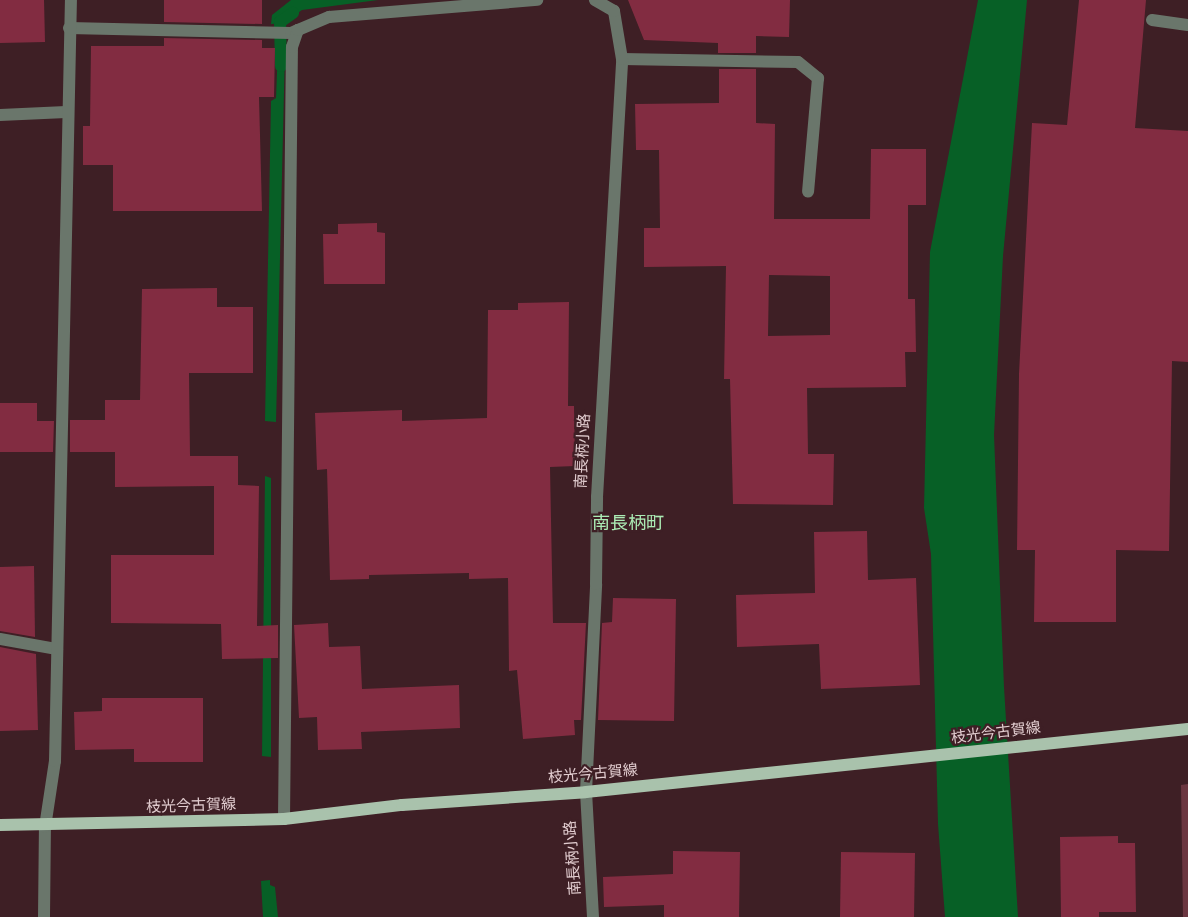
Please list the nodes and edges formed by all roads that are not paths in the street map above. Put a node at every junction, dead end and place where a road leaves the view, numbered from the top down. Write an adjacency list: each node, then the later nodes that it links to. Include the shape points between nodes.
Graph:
1 (71, 0): 6 (street)
2 (537, 0): 7 (street, via 330,17)
3 (595, 0): 8 (street, 南長柄小路, via 614,11)
4 (1152, 20): 5 (street)
5 (1188, 24)
6 (69, 28): 7 (street); 9 (street)
7 (294, 31): 16 (street)
8 (622, 59): 11 (street, via 798,62 818,78); 15 (street, 南長柄小路, via 596,497 596,584)
9 (66, 112): 10 (street); 13 (street)
10 (0, 115)
11 (808, 192)
12 (0, 639): 13 (street)
13 (57, 649): 18 (street, via 55,761)
14 (1188, 729): 15 (main road, 枝光今古賀線)
15 (586, 792): 16 (main road, 枝光今古賀線, via 402,805); 20 (street, 南長柄小路)
16 (284, 819): 18 (main road, 枝光今古賀線)
17 (0, 826): 18 (main road, 枝光今古賀線)
18 (46, 827): 19 (street)
19 (44, 917)
20 (594, 917)

